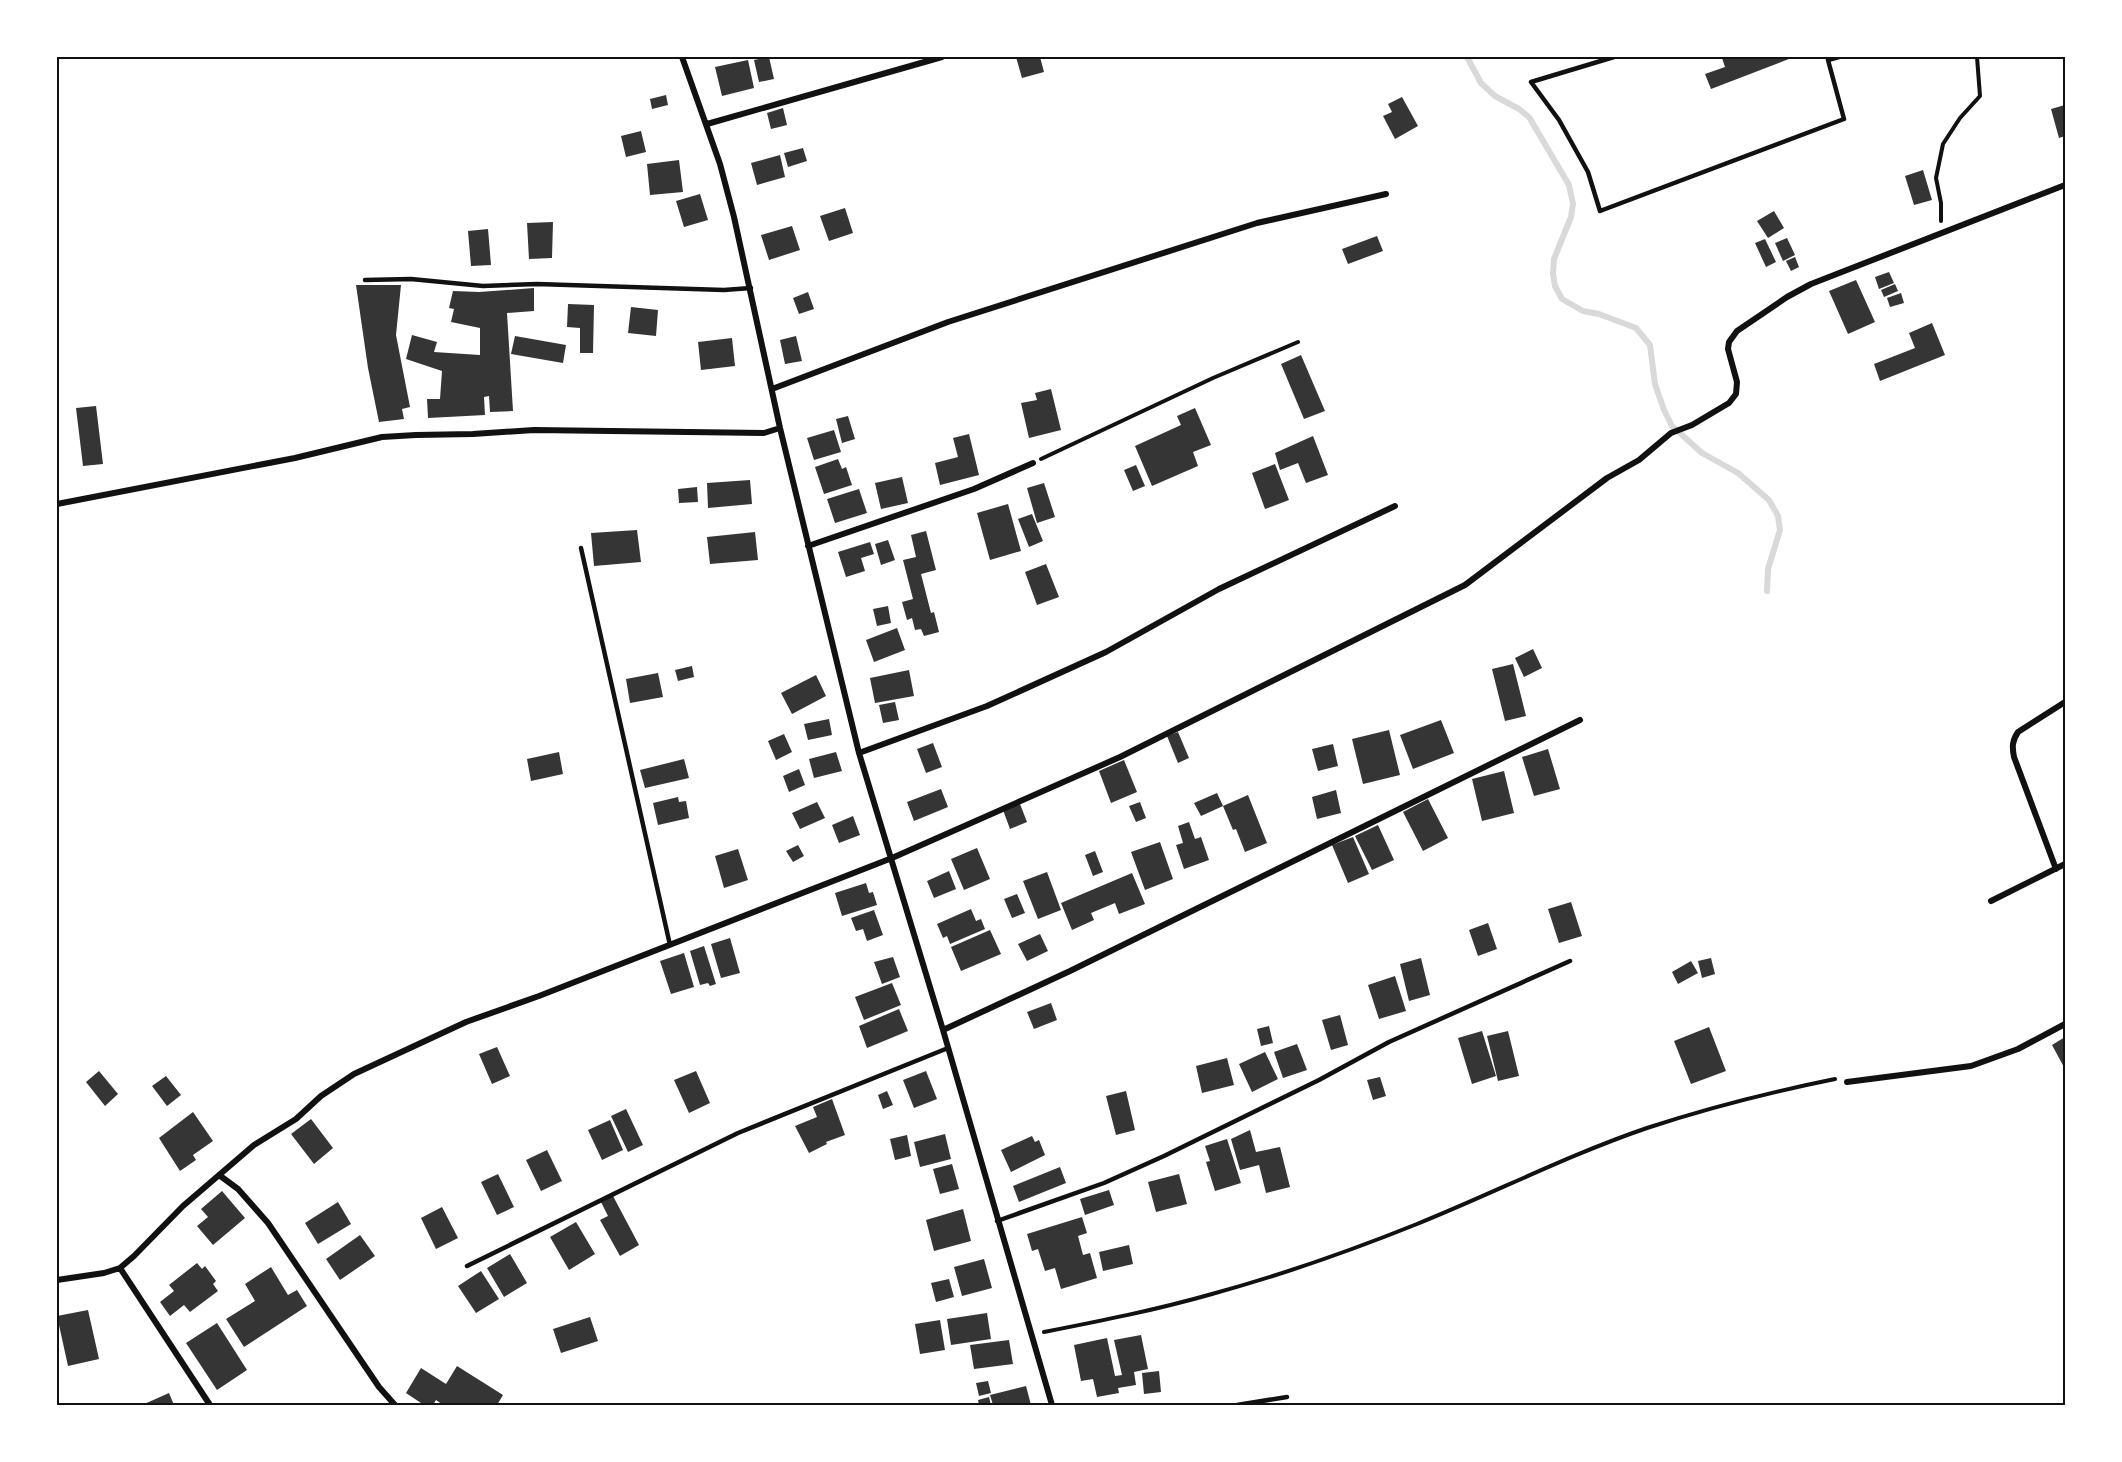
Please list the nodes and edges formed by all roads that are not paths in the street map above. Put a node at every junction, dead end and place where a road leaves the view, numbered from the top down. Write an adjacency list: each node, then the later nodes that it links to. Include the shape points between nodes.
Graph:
1 (682, 57): 5 (street)
2 (942, 57): 5 (street)
3 (1614, 57): 4 (lane, via 1531,82 1559,120 1588,172 1600,211 1844,119 1828,60)
4 (1839, 57)
5 (707, 124): 9 (street)
6 (2065, 185): 20 (street, via 1811,284 1787,297 1737,331 1729,342 1737,382 1736,394 1728,403 1671,433 1465,585 1120,757)
7 (1386, 194): 10 (street, via 1222,234 948,321)
8 (364, 280): 9 (lane)
9 (751, 288): 10 (street)
10 (772, 389): 11 (street)
11 (780, 428): 13 (street, via 764,433 534,430 382,437 262,465); 15 (street)
12 (1033, 463): 15 (street, via 974,489)
13 (57, 504)
14 (1395, 506): 19 (street, via 987,706)
15 (808, 546): 19 (street)
16 (581, 548): 24 (lane)
17 (2065, 702): 22 (street, via 2018,732 2012,748)
18 (1580, 720): 27 (street)
19 (859, 753): 20 (street)
20 (892, 858): 24 (street); 27 (street)
21 (2065, 864): 22 (street)
22 (2056, 869): 23 (street)
23 (1991, 901)
24 (670, 945): 30 (street, via 457,1026 354,1074 296,1119 254,1145)
25 (1570, 961): 31 (lane, via 1389,1042 1164,1156 1104,1183)
26 (2065, 1024): 29 (street, via 2018,1049 1971,1066)
27 (943, 1030): 28 (street)
28 (948, 1048): 31 (street); 32 (lane, via 738,1133)
29 (1845, 1080)
30 (219, 1175): 33 (street); 37 (street, via 238,1188 268,1224)
31 (998, 1221): 38 (street)
32 (467, 1266)
33 (120, 1268): 34 (street); 36 (street)
34 (57, 1280)
35 (1287, 1397): 39 (lane)
36 (210, 1405)
37 (395, 1405)
38 (1052, 1405)
39 (1237, 1405)

